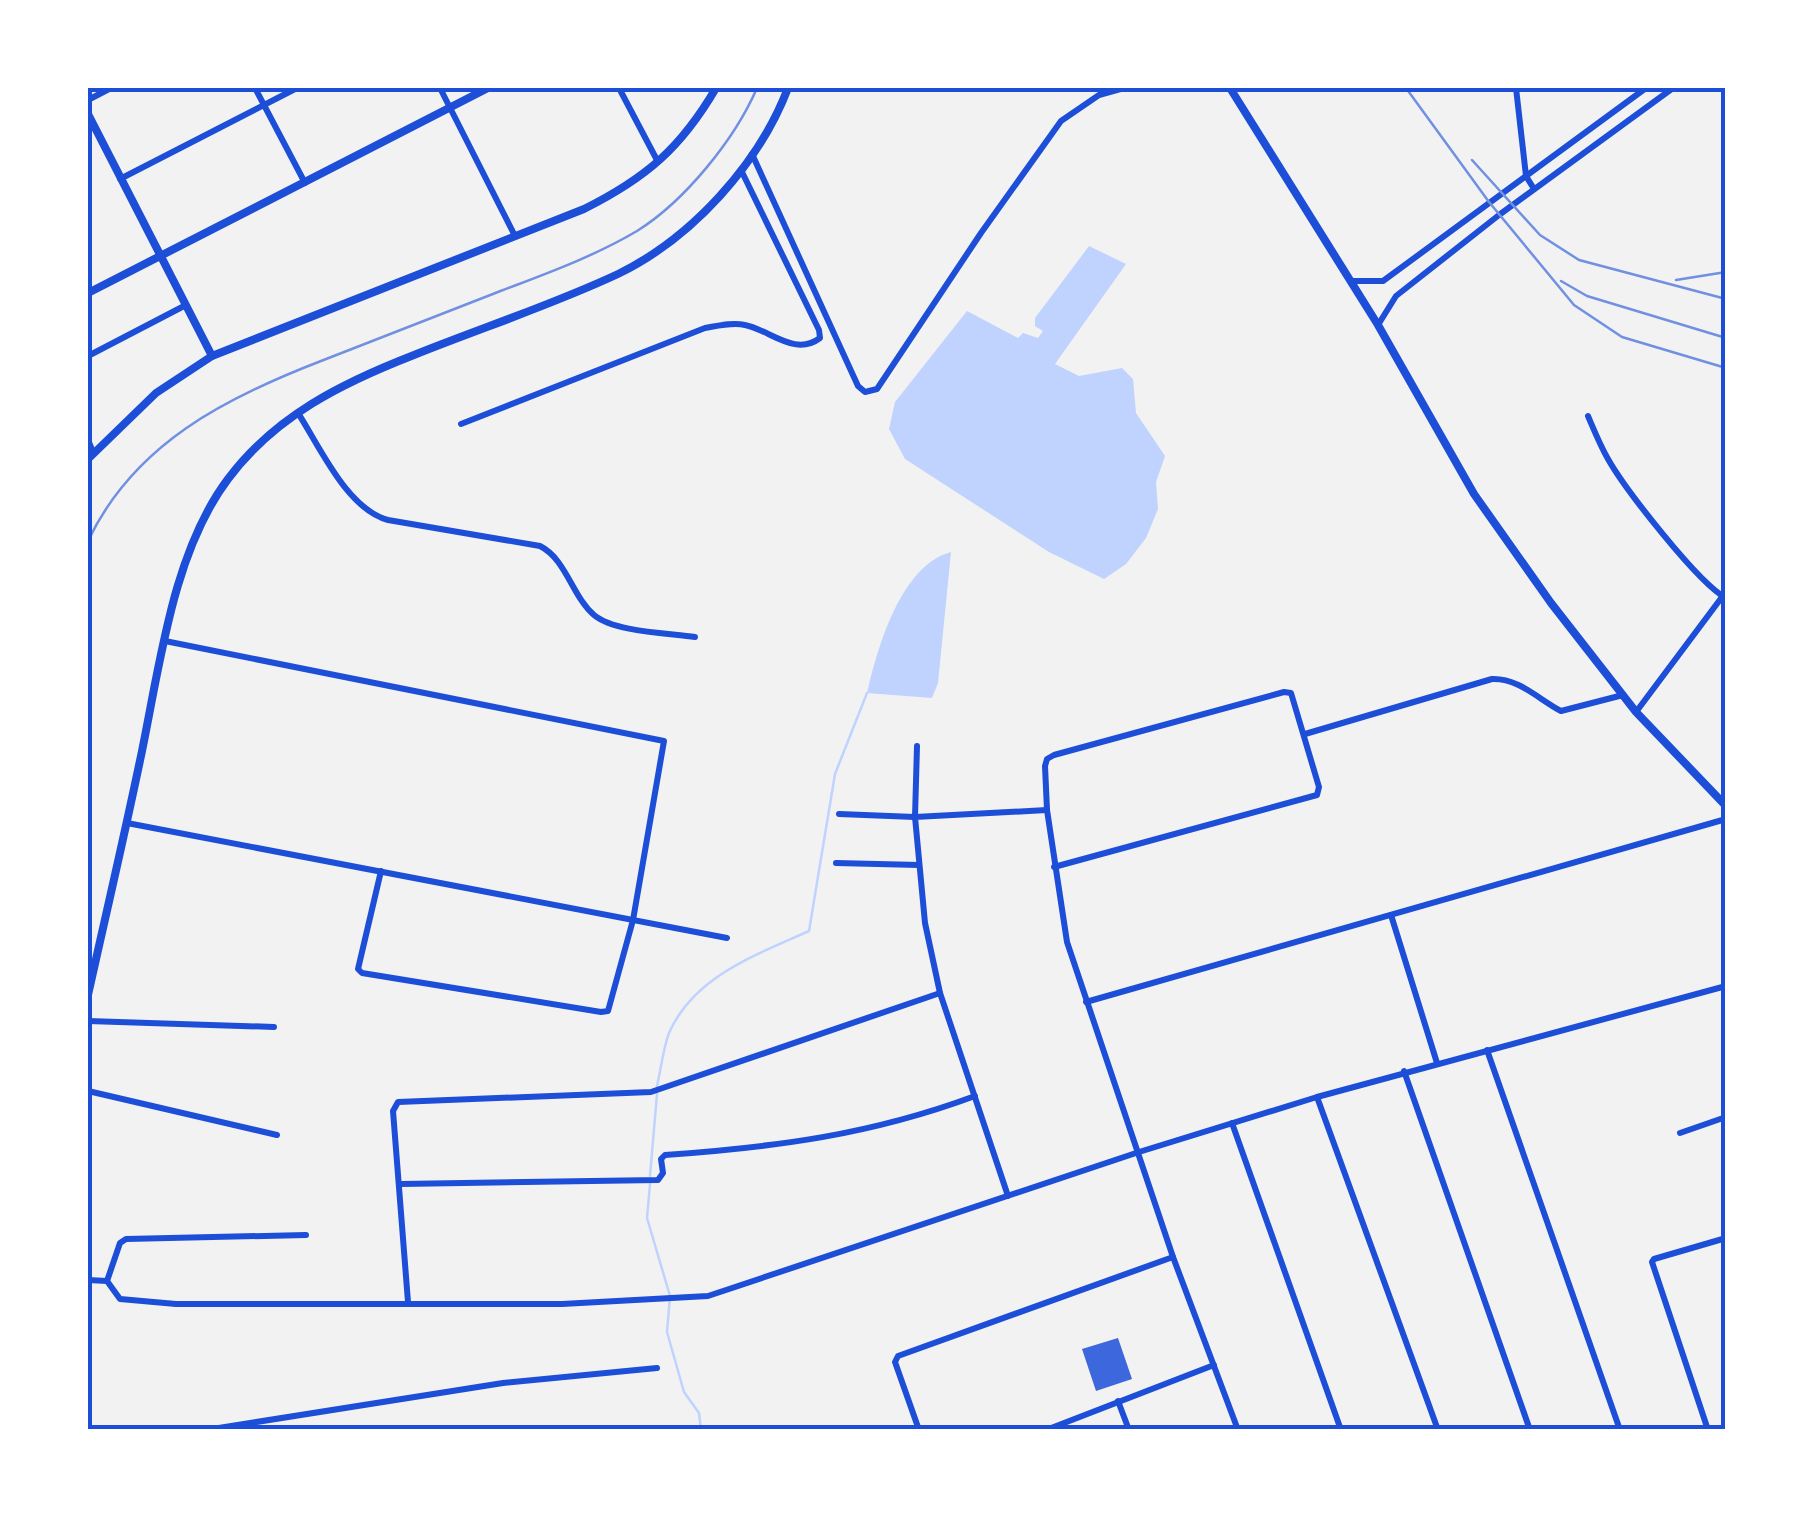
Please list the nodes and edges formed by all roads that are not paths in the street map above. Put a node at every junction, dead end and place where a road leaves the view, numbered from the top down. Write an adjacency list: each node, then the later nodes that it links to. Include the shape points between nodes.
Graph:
1 (111, 88): 14 (street)
2 (255, 88): 15 (street)
3 (296, 88): 15 (street)
4 (440, 88): 16 (street)
5 (488, 88): 16 (main road)
6 (619, 88): 19 (street)
7 (716, 88): 19 (main road)
8 (788, 88): 18 (main road)
9 (1124, 88): 18 (street, via 1061,122 877,389 865,392)
10 (1230, 88): 27 (main road)
11 (1516, 88): 21 (street)
12 (1646, 88): 21 (street)
13 (1672, 88): 24 (street)
14 (88, 100)
15 (264, 104): 22 (street); 23 (street)
16 (450, 107): 23 (main road); 25 (street)
17 (88, 114): 22 (main road)
18 (752, 154): 20 (main road)
19 (659, 163): 25 (main road, via 584,209)
20 (741, 170): 33 (main road, via 701,214 619,273 385,366); 35 (street, via 820,338 790,344 744,324 705,328)
21 (1526, 176): 24 (street); 27 (street, via 1383,282)
22 (120, 178): 26 (main road)
23 (305, 182): 26 (main road)
24 (1534, 189): 30 (street, via 1396,296)
25 (516, 236): 32 (main road)
26 (160, 256): 28 (main road); 29 (main road)
27 (1350, 281): 30 (main road)
28 (88, 293)
29 (186, 305): 31 (street); 32 (main road)
30 (1378, 325): 41 (main road, via 1474,494)
31 (88, 356)
32 (212, 356): 37 (main road, via 156,393)
33 (298, 412): 39 (street, via 369,514 540,546 601,620); 40 (main road, via 257,444 214,499)
34 (1588, 416): 38 (street, via 1620,475)
35 (461, 424)
36 (88, 440): 37 (street)
37 (90, 456)
38 (1724, 598): 42 (street)
39 (695, 638)
40 (165, 641): 50 (main road); 56 (street, via 660,738 664,751)
41 (1623, 695): 42 (main road); 43 (street, via 1561,711 1526,688 1492,679)
42 (1636, 712): 45 (main road)
43 (1304, 734): 46 (street, via 1292,695 1284,692 1054,755 1045,766); 53 (street, via 1317,795)
44 (917, 746): 48 (street)
45 (1726, 806)
46 (1047, 810): 48 (street); 53 (street)
47 (839, 814): 48 (street)
48 (915, 817): 52 (street)
49 (1726, 819): 55 (street)
50 (127, 822): 54 (street); 60 (main road)
51 (836, 863): 52 (street)
52 (919, 865): 59 (street)
53 (1054, 867): 61 (street)
54 (381, 872): 56 (street); 56 (street, via 358,968 367,976 602,1012 612,1008)
55 (1390, 915): 61 (street); 65 (street)
56 (632, 920): 57 (street)
57 (726, 938)
58 (1726, 986): 64 (street)
59 (940, 993): 68 (street); 75 (street, via 652,1092 398,1102 393,1111)
60 (88, 995)
61 (1086, 1002): 74 (street)
62 (88, 1020): 63 (street)
63 (274, 1027)
64 (1487, 1050): 65 (street); 94 (street)
65 (1437, 1063): 66 (street)
66 (1404, 1072): 69 (street); 93 (street)
67 (88, 1091): 73 (street)
68 (975, 1096): 75 (street, via 819,1140 665,1155 658,1180); 76 (street)
69 (1317, 1096): 71 (street); 92 (street)
70 (1726, 1117): 72 (street)
71 (1232, 1122): 74 (street); 91 (street)
72 (1680, 1132)
73 (278, 1135)
74 (1139, 1152): 76 (street); 79 (street)
75 (401, 1184): 82 (street)
76 (1008, 1196): 82 (street, via 708,1296)
77 (306, 1235): 81 (street, via 126,1239)
78 (1726, 1238): 95 (street, via 1652,1262)
79 (1173, 1256): 83 (street); 87 (street, via 904,1353 894,1362)
80 (88, 1280): 81 (street)
81 (107, 1281): 82 (street, via 118,1298 139,1301)
82 (408, 1302)
83 (1214, 1365): 85 (street); 90 (street)
84 (657, 1368): 86 (street, via 503,1383)
85 (1118, 1402): 88 (street); 89 (street)
86 (206, 1430)
87 (919, 1430)
88 (1046, 1430)
89 (1129, 1430)
90 (1238, 1430)
91 (1342, 1430)
92 (1438, 1430)
93 (1530, 1430)
94 (1620, 1430)
95 (1708, 1430)

